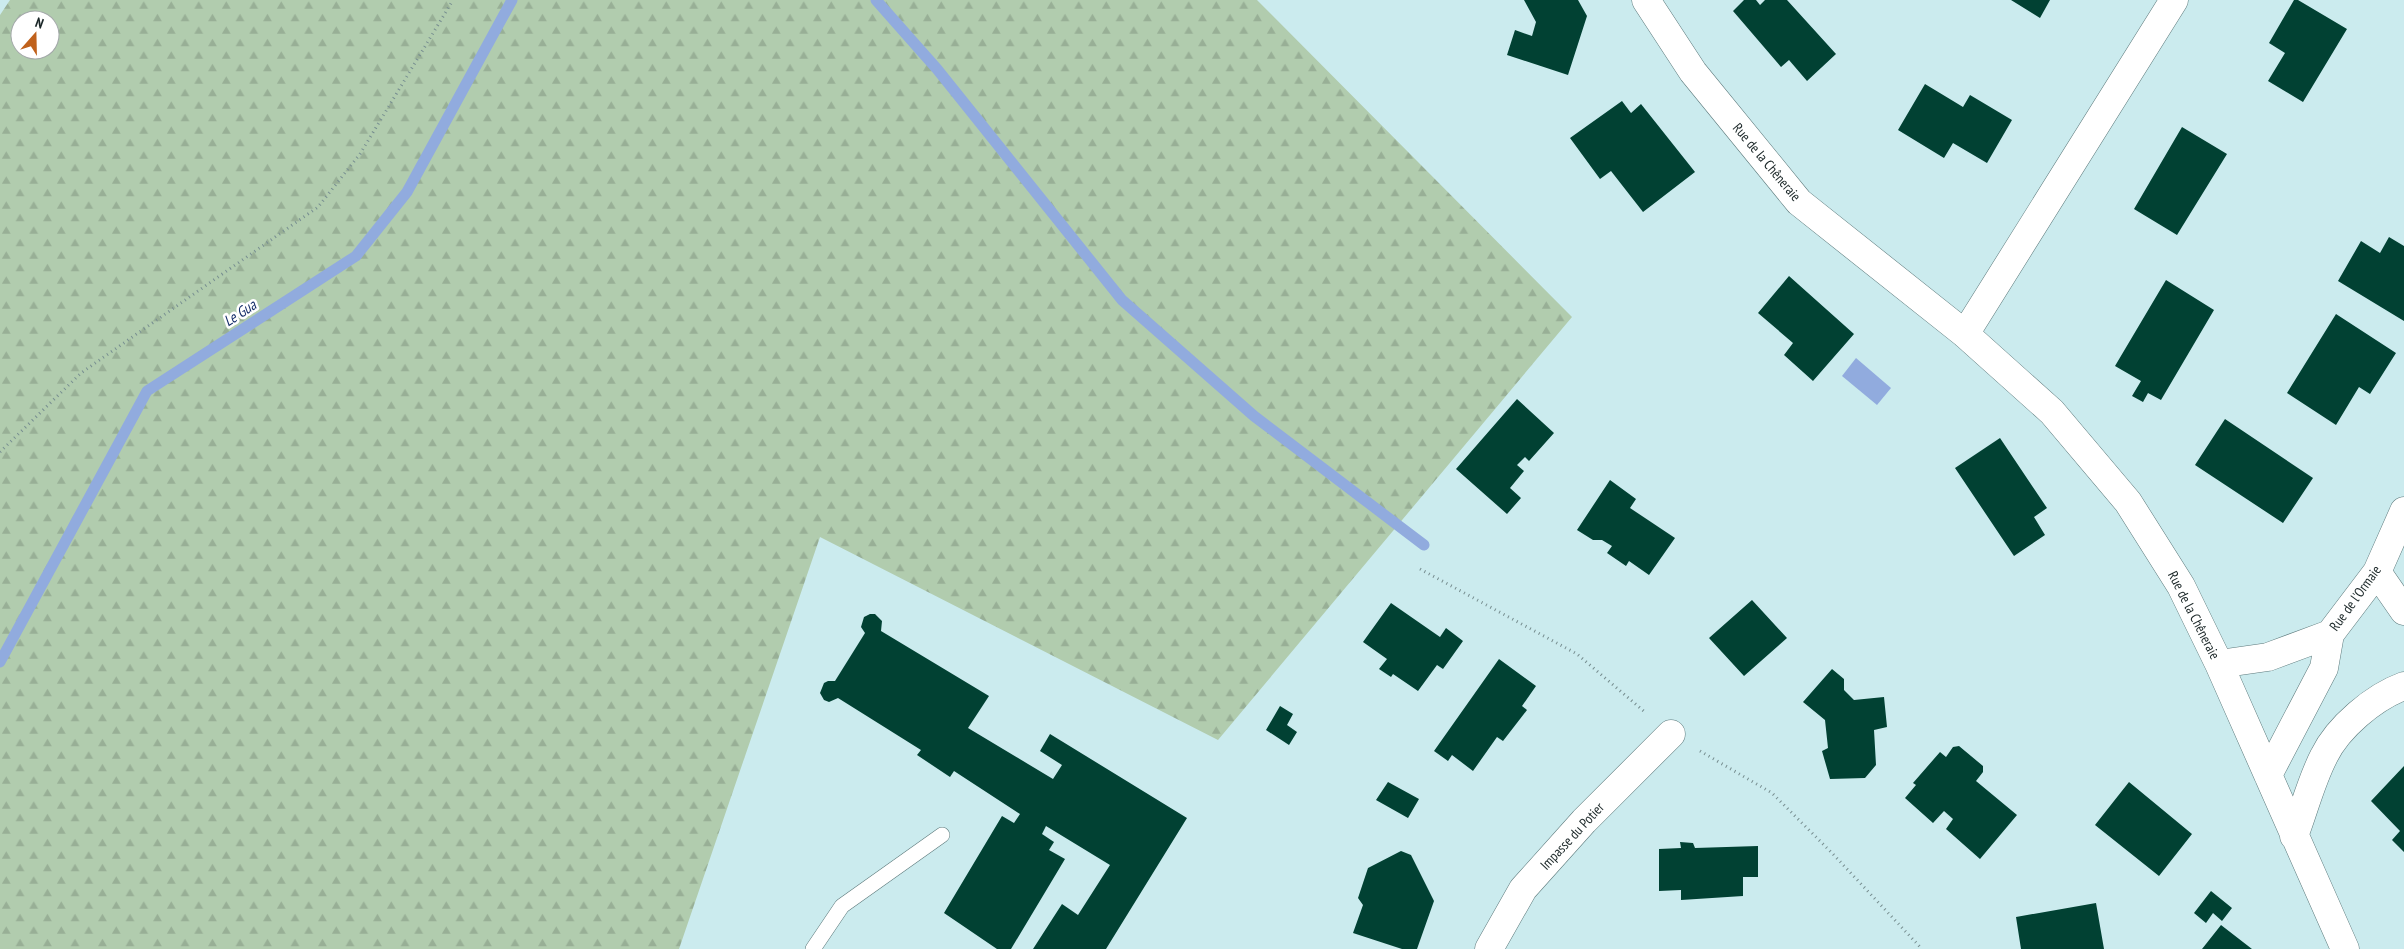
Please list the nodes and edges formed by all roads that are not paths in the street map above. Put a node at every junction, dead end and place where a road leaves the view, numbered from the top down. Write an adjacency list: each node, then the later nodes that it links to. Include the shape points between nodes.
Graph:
1 (1646, 0): 3 (street, Rue de la Chêneraie, via 1693,72 1799,202)
2 (2174, 0): 3 (street)
3 (1965, 334): 8 (street, Rue de la Chêneraie, via 2052,412 2128,502 2181,586)
4 (2404, 511): 5 (street, Rue de l'Ormaie)
5 (2377, 572): 6 (street); 7 (street, Rue de l'Ormaie)
6 (2404, 611)
7 (2330, 634): 8 (street, Rue de l'Ormaie, via 2268,656); 11 (street, via 2324,668)
8 (2219, 664): 11 (street, Rue de la Chêneraie)
9 (2404, 686): 13 (street, via 2388,692 2353,718 2324,755)
10 (1671, 734): 15 (street, Impasse du Potier, via 1584,821 1523,890)
11 (2268, 775): 13 (street, Rue de la Chêneraie)
12 (942, 835): 14 (lane, via 842,906)
13 (2294, 836): 16 (street, Rue de la Chêneraie)
14 (813, 949)
15 (1489, 949)
16 (2344, 949)

